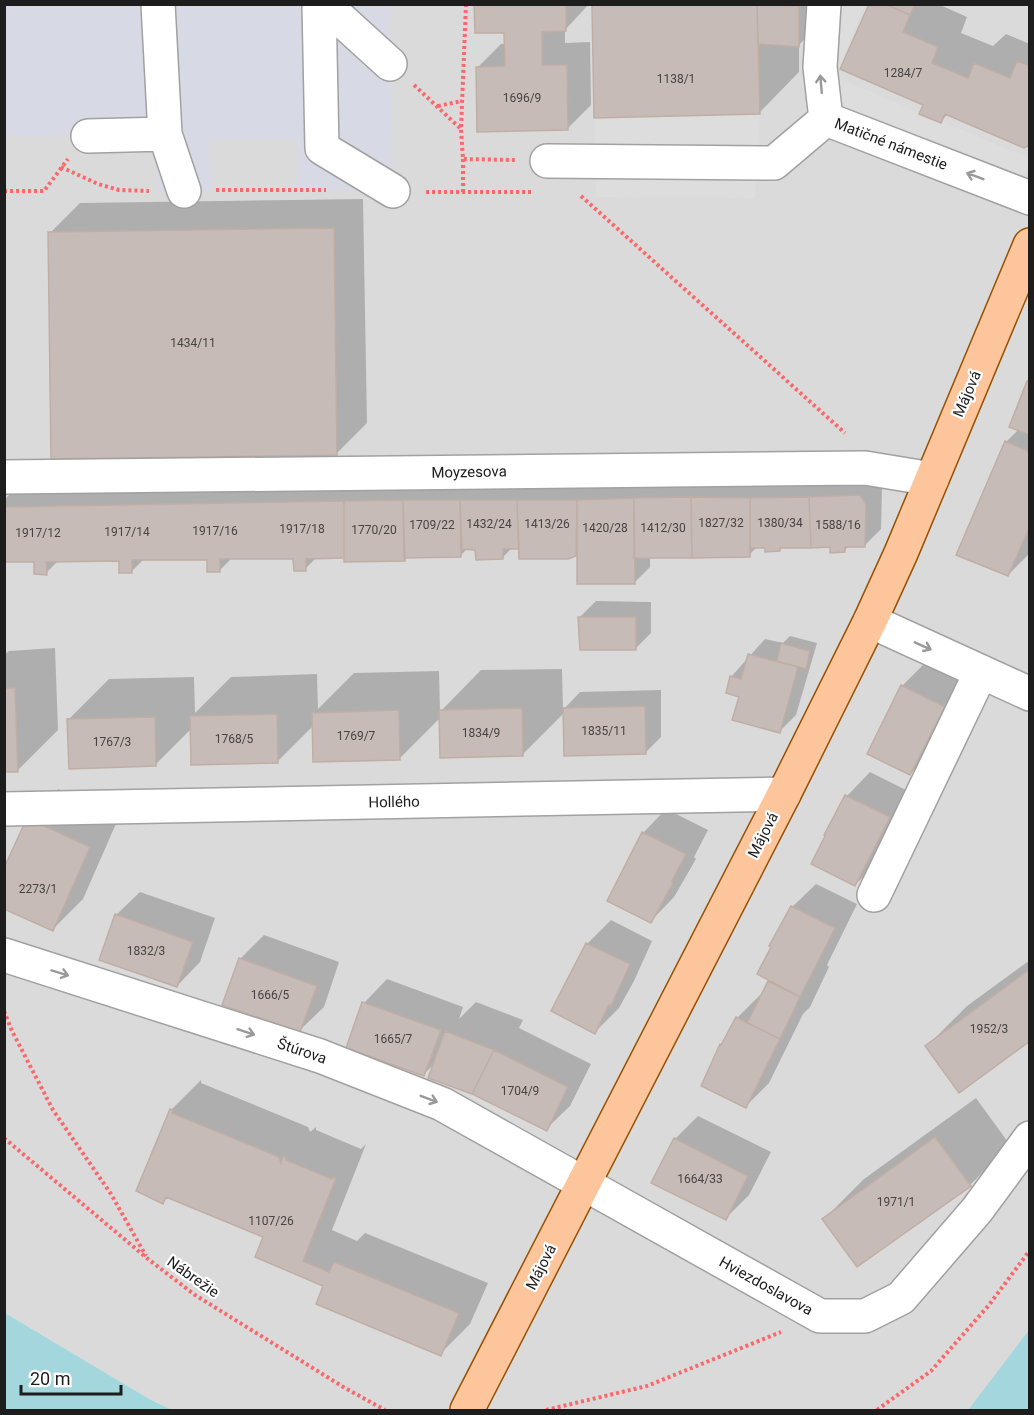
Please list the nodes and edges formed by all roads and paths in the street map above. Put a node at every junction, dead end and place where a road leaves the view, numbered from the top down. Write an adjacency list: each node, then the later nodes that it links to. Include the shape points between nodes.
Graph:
1 (158, 4): 11 (street)
2 (319, 4): 19 (street, via 322,148)
3 (324, 4): 6 (street)
4 (466, 4): 7 (path)
5 (824, 4): 9 (street, Matičné námestie, one-way to 5, via 820,67)
6 (390, 64): 8 (path)
7 (462, 101): 8 (path); 10 (path)
8 (438, 106): 10 (path)
9 (826, 119): 14 (street, via 774,163); 23 (street, Matičné námestie, one-way to 9)
10 (461, 129): 13 (path)
11 (165, 134): 12 (street); 16 (street)
12 (88, 136): 15 (path)
13 (463, 159): 14 (path); 22 (path)
14 (547, 161)
15 (61, 167): 16 (path, via 119,190); 18 (path, via 44,190)
16 (184, 190): 17 (path)
17 (334, 190)
18 (4, 191)
19 (393, 191): 22 (path)
20 (537, 192): 22 (path)
21 (576, 192): 25 (path)
22 (463, 193)
23 (1029, 198)
24 (1029, 245): 27 (main road, Májová)
25 (849, 435)
26 (5, 476): 27 (street, Moyzesova, via 865,468)
27 (932, 479): 28 (main road, Májová)
28 (870, 621): 29 (street, one-way to 29); 31 (main road, Májová)
29 (981, 672): 30 (street); 33 (street)
30 (1029, 694)
31 (784, 794): 32 (street, Hollého); 38 (main road, Májová)
32 (4, 809)
33 (874, 895)
34 (4, 955): 38 (street, Štúrova, one-way to 38, via 320,1056 442,1104)
35 (4, 1011): 40 (path, via 53,1110 111,1194)
36 (4, 1138): 40 (path, Nábrežie)
37 (1029, 1138): 41 (street, Hviezdoslavova, via 977,1210 901,1298 865,1316)
38 (584, 1184): 41 (street, Hviezdoslavova); 43 (main road, Májová)
39 (1029, 1250): 45 (path, via 989,1305 931,1371)
40 (148, 1259): 42 (path, Nábrežie, via 195,1295)
41 (820, 1316): 44 (path, via 647,1386)
42 (385, 1410)
43 (467, 1410)
44 (546, 1410)
45 (877, 1410)

